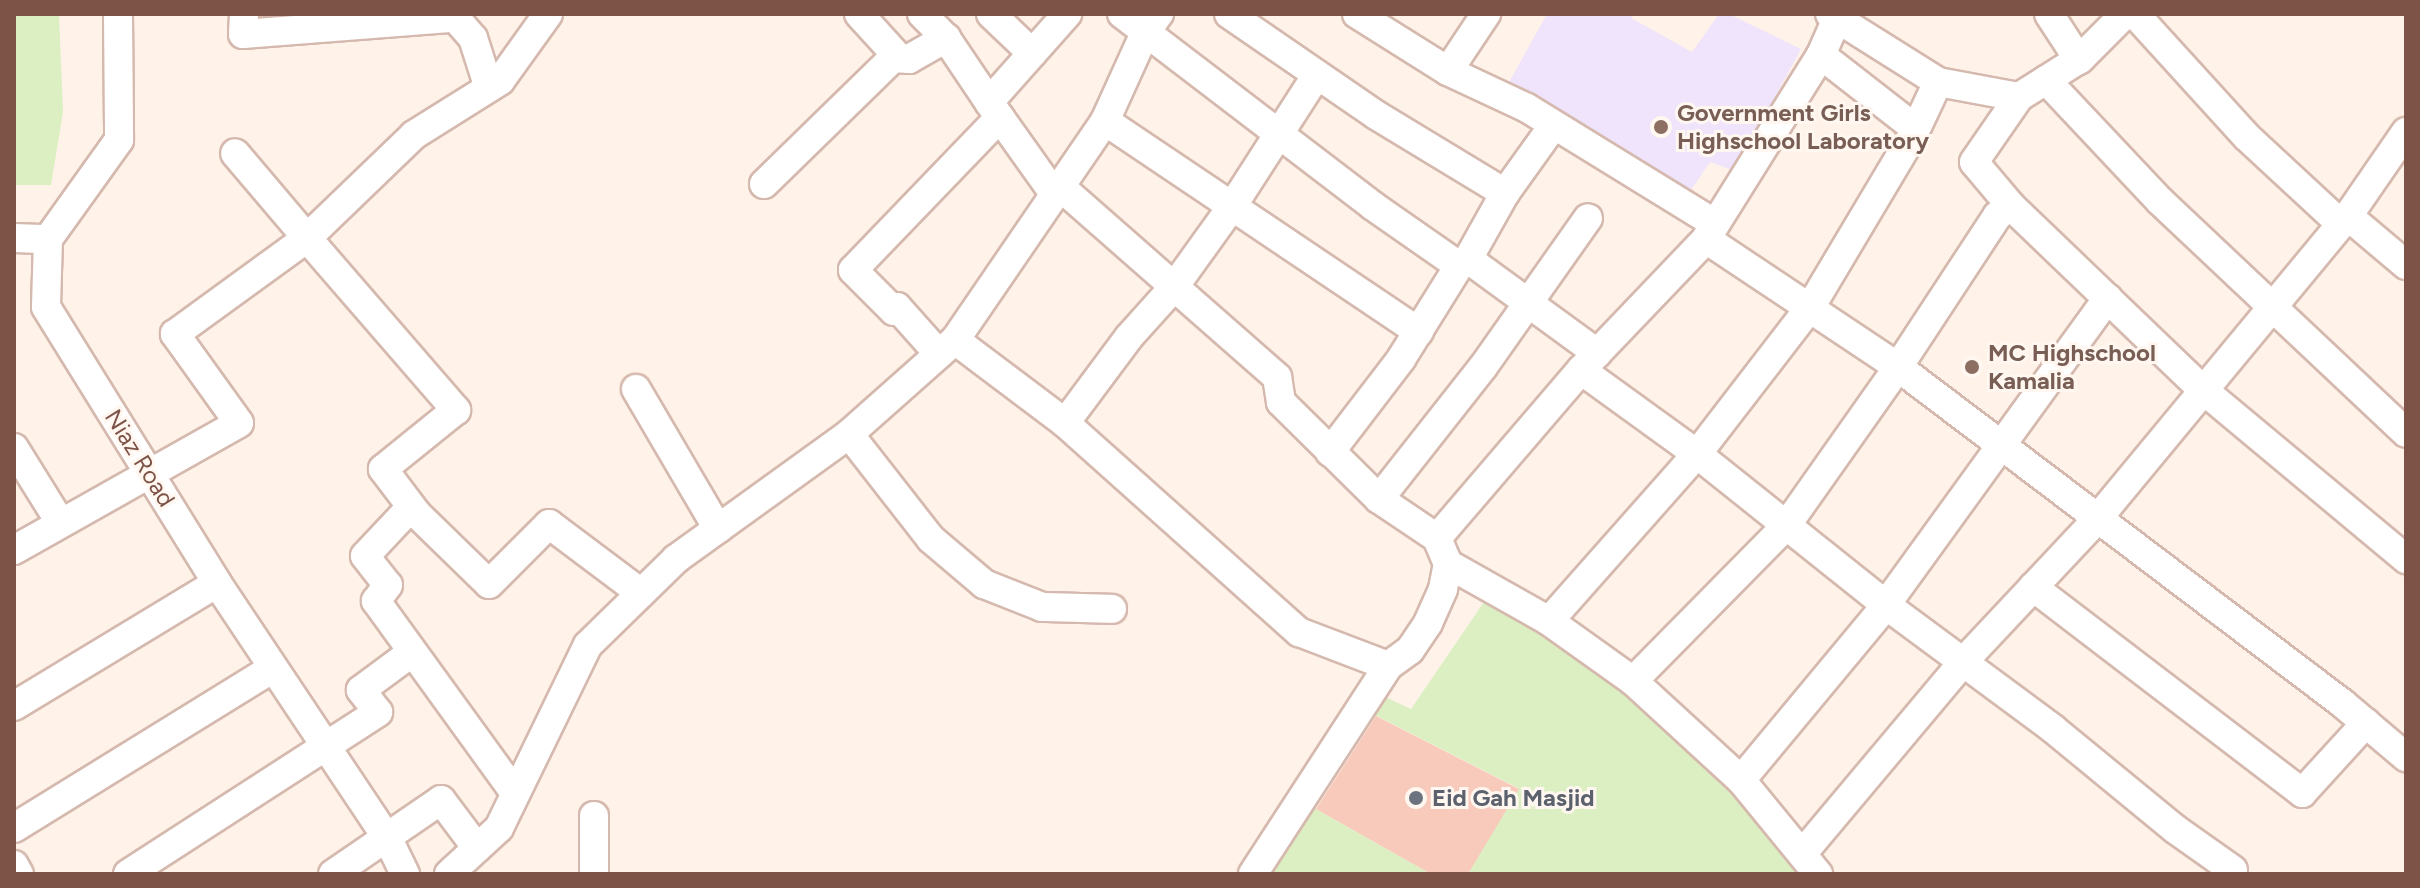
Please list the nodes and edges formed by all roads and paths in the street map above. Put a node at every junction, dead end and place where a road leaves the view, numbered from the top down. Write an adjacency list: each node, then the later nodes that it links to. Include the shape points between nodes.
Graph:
1 (118, 14): 46 (street, via 119,140)
2 (244, 14): 3 (street, via 243,34)
3 (452, 14): 27 (street, via 473,38)
4 (548, 14): 27 (street, via 500,81)
5 (859, 14): 21 (street)
6 (922, 14): 18 (street)
7 (991, 14): 19 (street)
8 (1122, 14): 17 (street)
9 (1229, 14): 24 (street)
10 (1357, 14): 23 (street)
11 (1486, 14): 23 (street)
12 (2049, 14): 22 (street)
13 (2125, 14): 22 (street)
14 (2135, 14): 42 (street, via 2247,137)
15 (1835, 15): 20 (street); 26 (street)
16 (1059, 17): 19 (street)
17 (1152, 23): 30 (street); 33 (street)
18 (946, 38): 21 (street, via 909,59); 29 (street)
19 (1032, 53): 29 (street)
20 (1821, 55): 32 (street); 43 (street)
21 (899, 58): 36 (street, via 893,58)
22 (2079, 60): 25 (street)
23 (1448, 71): 31 (street)
24 (1316, 76): 33 (street); 38 (street)
25 (2046, 80): 28 (street); 52 (street, via 2160,201)
26 (1938, 82): 28 (street); 32 (street)
27 (489, 88): 45 (street, via 414,135)
28 (2019, 97): 40 (street, via 1974,162)
29 (995, 110): 37 (street); 55 (street, via 853,270 894,311 897,307)
30 (1105, 121): 37 (street); 39 (street)
31 (1553, 126): 38 (street); 43 (street)
32 (1916, 129): 53 (street)
33 (1279, 131): 39 (street); 47 (street, via 1373,206)
34 (2406, 132): 42 (street)
35 (235, 153): 45 (street)
36 (764, 184)
37 (1058, 191): 49 (street); 55 (street)
38 (1505, 193): 47 (street)
39 (1233, 205): 49 (street); 54 (street)
40 (2011, 206): 50 (street); 57 (street, via 1997,216)
41 (1588, 218): 51 (street)
42 (2344, 220): 48 (street); 52 (street)
43 (1710, 231): 53 (street); 56 (street)
44 (14, 238): 46 (street)
45 (307, 238): 67 (street, via 175,334 239,423); 69 (street, via 456,410 383,469)
46 (48, 239): 67 (street, Niaz Road, via 46,307)
47 (1464, 263): 51 (street); 54 (street)
48 (2406, 265)
49 (1174, 287): 60 (street); 65 (street, via 1277,377 1281,402)
50 (2108, 298): 59 (street); 63 (street)
51 (1529, 302): 56 (street); 68 (street)
52 (2272, 304): 59 (street); 61 (street)
53 (1811, 306): 57 (street); 66 (street)
54 (1419, 332): 65 (street)
55 (947, 347): 60 (street); 62 (street)
56 (1589, 362): 66 (street); 75 (street)
57 (1898, 367): 63 (street); 72 (street)
58 (636, 389): 73 (street)
59 (2202, 389): 70 (street); 76 (street)
60 (1065, 423): 85 (street, via 1299,632)
61 (2406, 433)
62 (849, 434): 73 (street); 81 (street, via 931,539 984,584 1042,607)
63 (2002, 446): 70 (street); 80 (street)
64 (14, 448): 71 (street)
65 (1330, 452): 68 (street)
66 (1697, 454): 72 (street); 82 (street)
67 (149, 472): 71 (street); 77 (street, Niaz Road)
68 (1379, 499): 75 (street)
69 (411, 507): 79 (street, via 489,584 549,524); 83 (street, via 365,556 388,585 376,601)
70 (2098, 518): 78 (street); 89 (street)
71 (60, 522): 74 (street)
72 (1786, 526): 80 (street); 87 (street)
73 (718, 529): 79 (street)
74 (14, 550)
75 (1442, 551): 82 (street); 85 (street, via 1443,589 1428,623 1410,650)
76 (2406, 559)
77 (217, 583): 86 (street, Niaz Road); 88 (street)
78 (2033, 587): 84 (street); 89 (street, via 2302,793)
79 (641, 593): 93 (street, via 588,645)
80 (1886, 605): 84 (street); 92 (street)
81 (1112, 609)
82 (1549, 621): 87 (street)
83 (411, 653): 90 (street, via 361,690 378,712); 93 (street)
84 (1963, 662): 98 (street); 100 (street)
85 (1388, 666): 107 (street)
86 (273, 668): 90 (street, Niaz Road); 95 (street)
87 (1633, 681): 92 (street)
88 (14, 706)
89 (2366, 723): 91 (street)
90 (327, 744): 96 (street, Niaz Road); 102 (street)
91 (2406, 757)
92 (1741, 780): 98 (street)
93 (515, 793): 97 (street, via 499,828)
94 (594, 816): 106 (street)
95 (14, 828)
96 (388, 839): 97 (street, via 441,800); 103 (street); 104 (street, Niaz Road)
97 (477, 848): 105 (street)
98 (1810, 864)
99 (14, 865): 101 (street)
100 (2233, 870)
101 (19, 874)
102 (128, 874)
103 (333, 874)
104 (405, 874)
105 (449, 874)
106 (594, 874)
107 (1253, 874)

